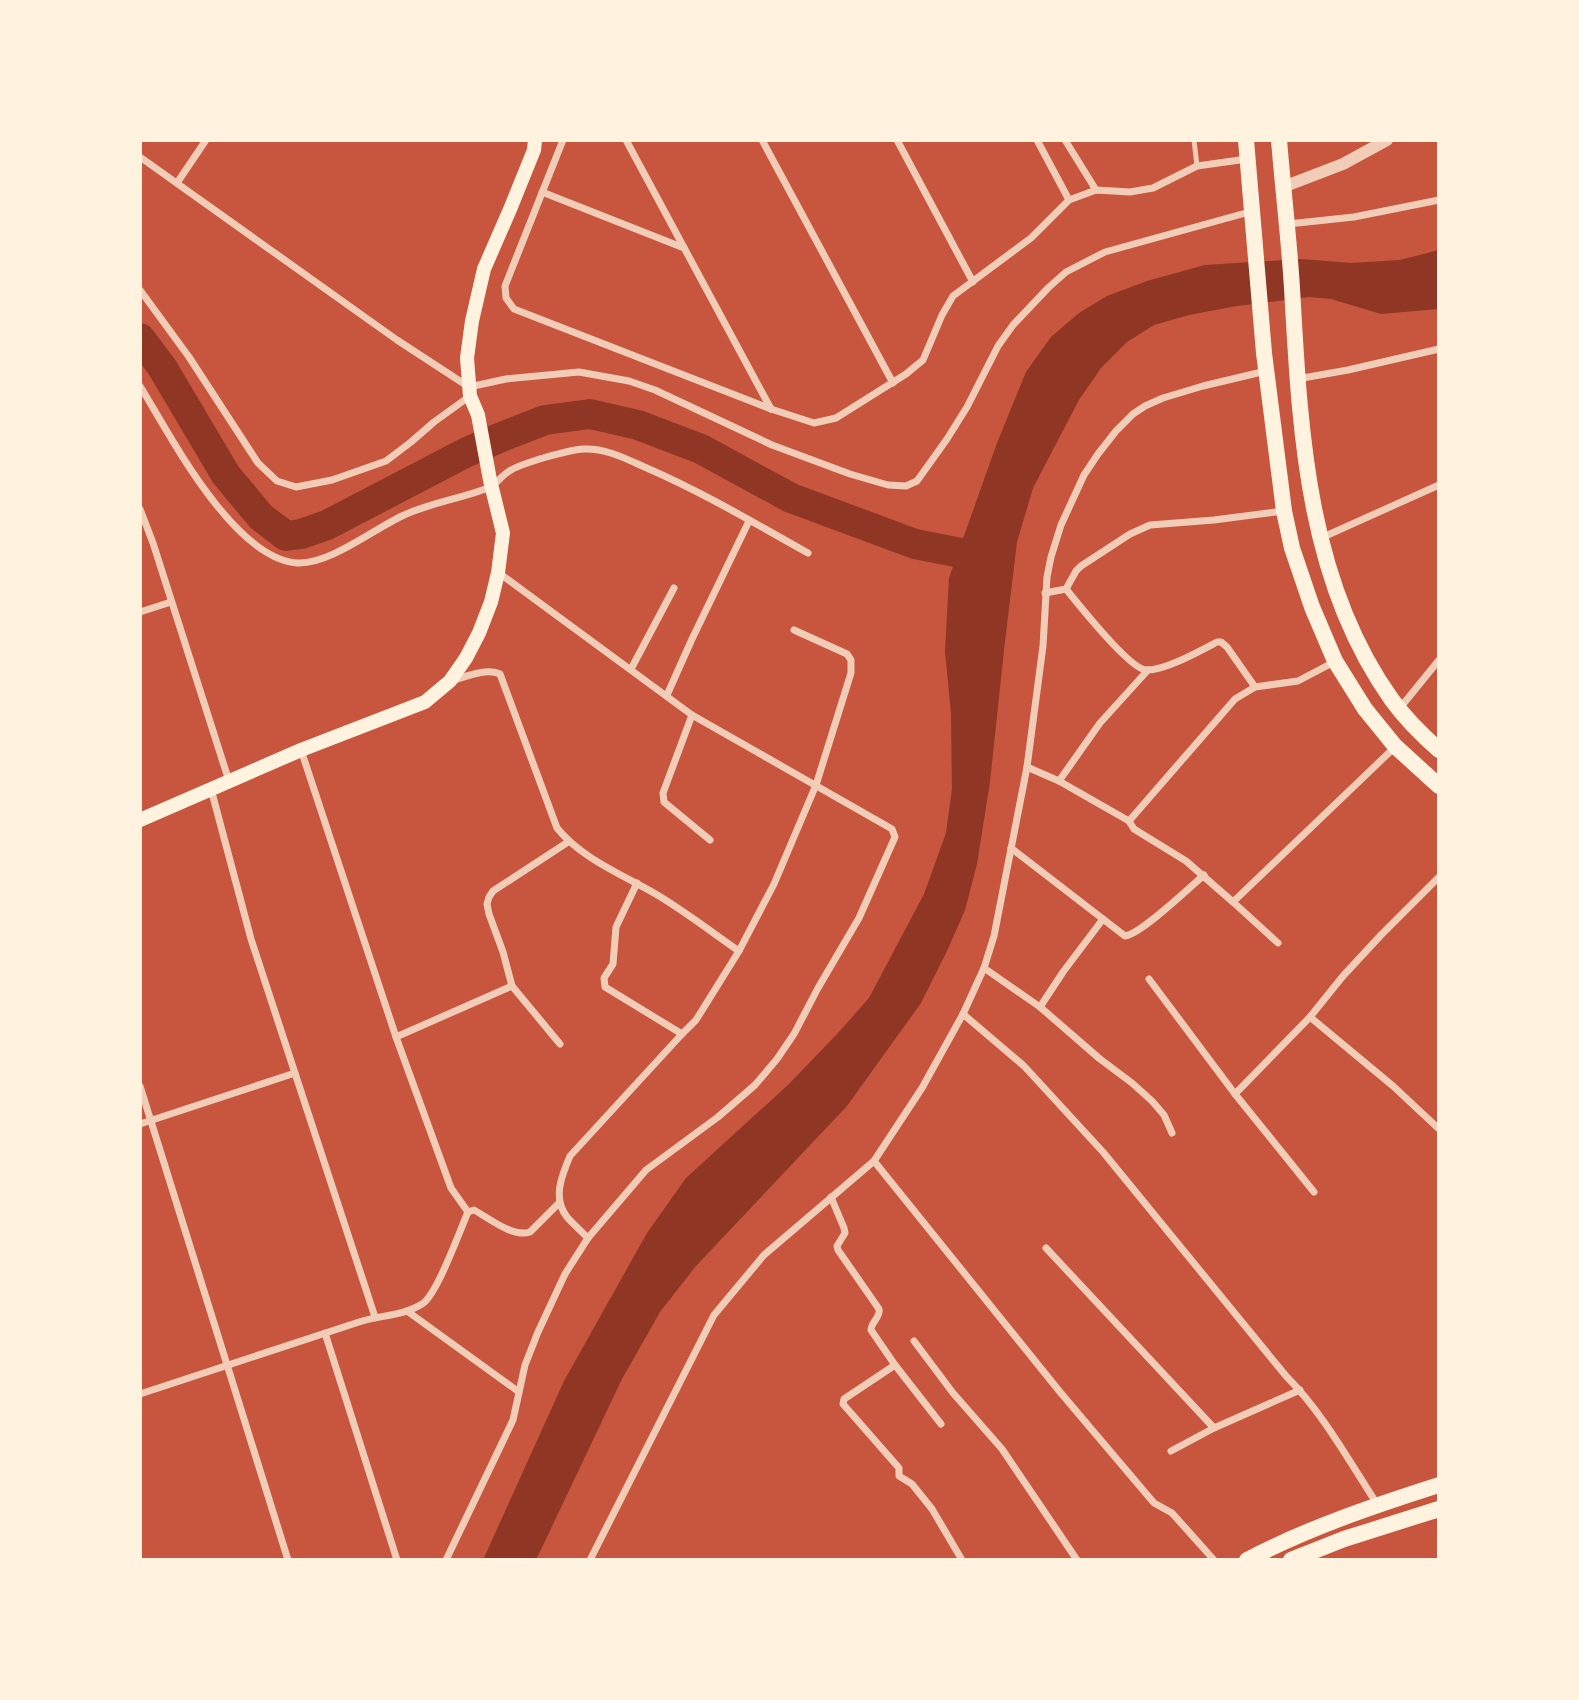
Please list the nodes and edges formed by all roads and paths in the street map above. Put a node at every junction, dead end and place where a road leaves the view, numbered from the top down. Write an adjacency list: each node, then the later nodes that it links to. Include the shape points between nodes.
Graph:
1 (206, 140): 16 (street)
2 (535, 140): 32 (main road, via 484,269 467,358)
3 (563, 140): 19 (street)
4 (626, 140): 24 (street)
5 (762, 140): 30 (street)
6 (897, 140): 25 (street)
7 (1037, 140): 20 (street)
8 (1065, 140): 18 (street)
9 (1194, 140): 15 (lane)
10 (1246, 140): 14 (main road)
11 (1279, 140): 17 (main road)
12 (1387, 140): 17 (street, via 1343,164)
13 (140, 157): 16 (street)
14 (1248, 159): 15 (street); 22 (main road)
15 (1197, 166): 18 (street, via 1153,188)
16 (177, 183): 32 (street)
17 (1283, 187): 23 (main road)
18 (1096, 190): 20 (street)
19 (542, 192): 24 (street); 33 (street, via 505,286 514,309)
20 (1069, 200): 25 (street, via 1031,238)
21 (1439, 200): 23 (street)
22 (1253, 211): 28 (main road); 32 (street, via 1105,252 1066,272 1013,325 967,407 916,481 906,486 850,474 772,445 629,381 579,372 506,379)
23 (1288, 232): 29 (main road)
24 (684, 248): 33 (street)
25 (973, 282): 30 (street, via 953,296 923,360)
26 (140, 290): 32 (street, via 258,463 276,481 296,487 386,461)
27 (1439, 349): 29 (street)
28 (1266, 371): 37 (main road); 44 (street, via 1163,398 1133,414 1116,431 1084,475 1060,525)
29 (1297, 379): 39 (main road)
30 (892, 383): 33 (street, via 836,418 814,423)
31 (140, 386): 34 (street, via 206,491 235,526 277,558 310,562 402,516)
32 (470, 391): 34 (main road)
33 (771, 409)
34 (491, 484): 38 (street, via 527,463 581,449 595,450 618,455 678,482); 41 (main road, via 503,533)
35 (1439, 485): 39 (street)
36 (140, 509): 45 (street)
37 (1284, 511): 43 (street, via 1140,529 1081,566); 49 (main road, via 1292,548)
38 (750, 521): 40 (street); 54 (street)
39 (1320, 539): 55 (main road, via 1356,637)
40 (808, 553)
41 (498, 573): 50 (street); 52 (main road, via 479,633)
42 (674, 588): 50 (street)
43 (1066, 589): 44 (street); 51 (street, via 1133,663)
44 (1045, 593): 60 (street)
45 (171, 602): 46 (street); 61 (street)
46 (140, 612)
47 (794, 630): 63 (street, via 851,660)
48 (1439, 660): 55 (street)
49 (1335, 662): 53 (street, via 1298,681); 57 (main road)
50 (631, 669): 54 (street)
51 (1149, 670): 53 (street, via 1221,642); 62 (street, via 1100,723)
52 (450, 681): 58 (main road, via 425,702); 69 (street, via 486,672 500,674 557,828)
53 (1255, 687): 67 (street, via 1236,699)
54 (667, 695): 56 (street)
55 (1399, 709): 59 (main road)
56 (692, 715): 63 (street); 68 (street, via 663,799)
57 (1395, 746): 64 (main road); 74 (street)
58 (301, 750): 61 (main road); 85 (street)
59 (1439, 750)
60 (1027, 767): 62 (street); 70 (street)
61 (229, 781): 65 (main road)
62 (1059, 781): 67 (street)
63 (816, 786): 77 (street); 99 (street, via 894,832 859,918 794,1034 755,1085 646,1170)
64 (1439, 786)
65 (211, 789): 66 (main road); 87 (street, via 251,939)
66 (140, 820)
67 (1129, 821): 71 (street, via 1134,829)
68 (710, 840)
69 (568, 842): 73 (street); 80 (street, via 488,897)
70 (1011, 848): 75 (street); 78 (street)
71 (1204, 875): 74 (street); 75 (street, via 1127,936)
72 (1439, 877): 83 (street, via 1343,976)
73 (637, 883): 77 (street); 84 (street, via 616,927 613,964 604,978 605,988)
74 (1233, 902): 76 (street)
75 (1103, 919): 81 (street)
76 (1278, 943)
77 (740, 951): 84 (street, via 696,1020)
78 (984, 968): 81 (street); 82 (street)
79 (1149, 979): 89 (street)
80 (512, 986): 85 (street); 86 (street)
81 (1040, 1007): 93 (street, via 1152,1101)
82 (963, 1014): 94 (street); 107 (street, via 1024,1066 1103,1152)
83 (1310, 1017): 89 (street); 92 (street)
84 (681, 1034): 97 (street, via 570,1156 562,1174)
85 (396, 1037): 98 (street, via 451,1188)
86 (560, 1044)
87 (295, 1073): 90 (street); 102 (street)
88 (140, 1086): 90 (street)
89 (1235, 1094): 95 (street)
90 (151, 1121): 91 (street); 105 (street)
91 (140, 1124)
92 (1439, 1129)
93 (1172, 1133)
94 (874, 1161): 96 (street); 123 (street, via 1154,1503 1172,1513)
95 (1314, 1192)
96 (831, 1198): 106 (street, via 845,1233 838,1250 880,1309 871,1330); 120 (street, via 764,1255 714,1315)
97 (559, 1203): 98 (street, via 525,1234 474,1210); 99 (street)
98 (468, 1212): 101 (street, via 434,1290 422,1304)
99 (588, 1238): 108 (street, via 565,1273 538,1332)
100 (1046, 1248): 111 (street)
101 (407, 1311): 102 (street); 108 (street)
102 (375, 1317): 103 (street)
103 (325, 1333): 105 (street); 118 (street)
104 (914, 1341): 122 (street, via 1002,1449)
105 (228, 1365): 109 (street); 117 (street)
106 (895, 1365): 110 (street); 121 (street, via 843,1404 898,1468 899,1476 912,1484 932,1509)
107 (1300, 1390): 111 (street); 114 (street)
108 (519, 1392): 119 (street, via 513,1420)
109 (140, 1394)
110 (941, 1423)
111 (1214, 1428): 112 (street)
112 (1171, 1451)
113 (1439, 1485): 114 (main road)
114 (1377, 1505): 116 (main road)
115 (1439, 1509): 125 (main road)
116 (1283, 1541): 124 (main road); 125 (street)
117 (288, 1560)
118 (397, 1560)
119 (446, 1560)
120 (590, 1560)
121 (962, 1560)
122 (1077, 1560)
123 (1214, 1560)
124 (1247, 1560)
125 (1291, 1560)

